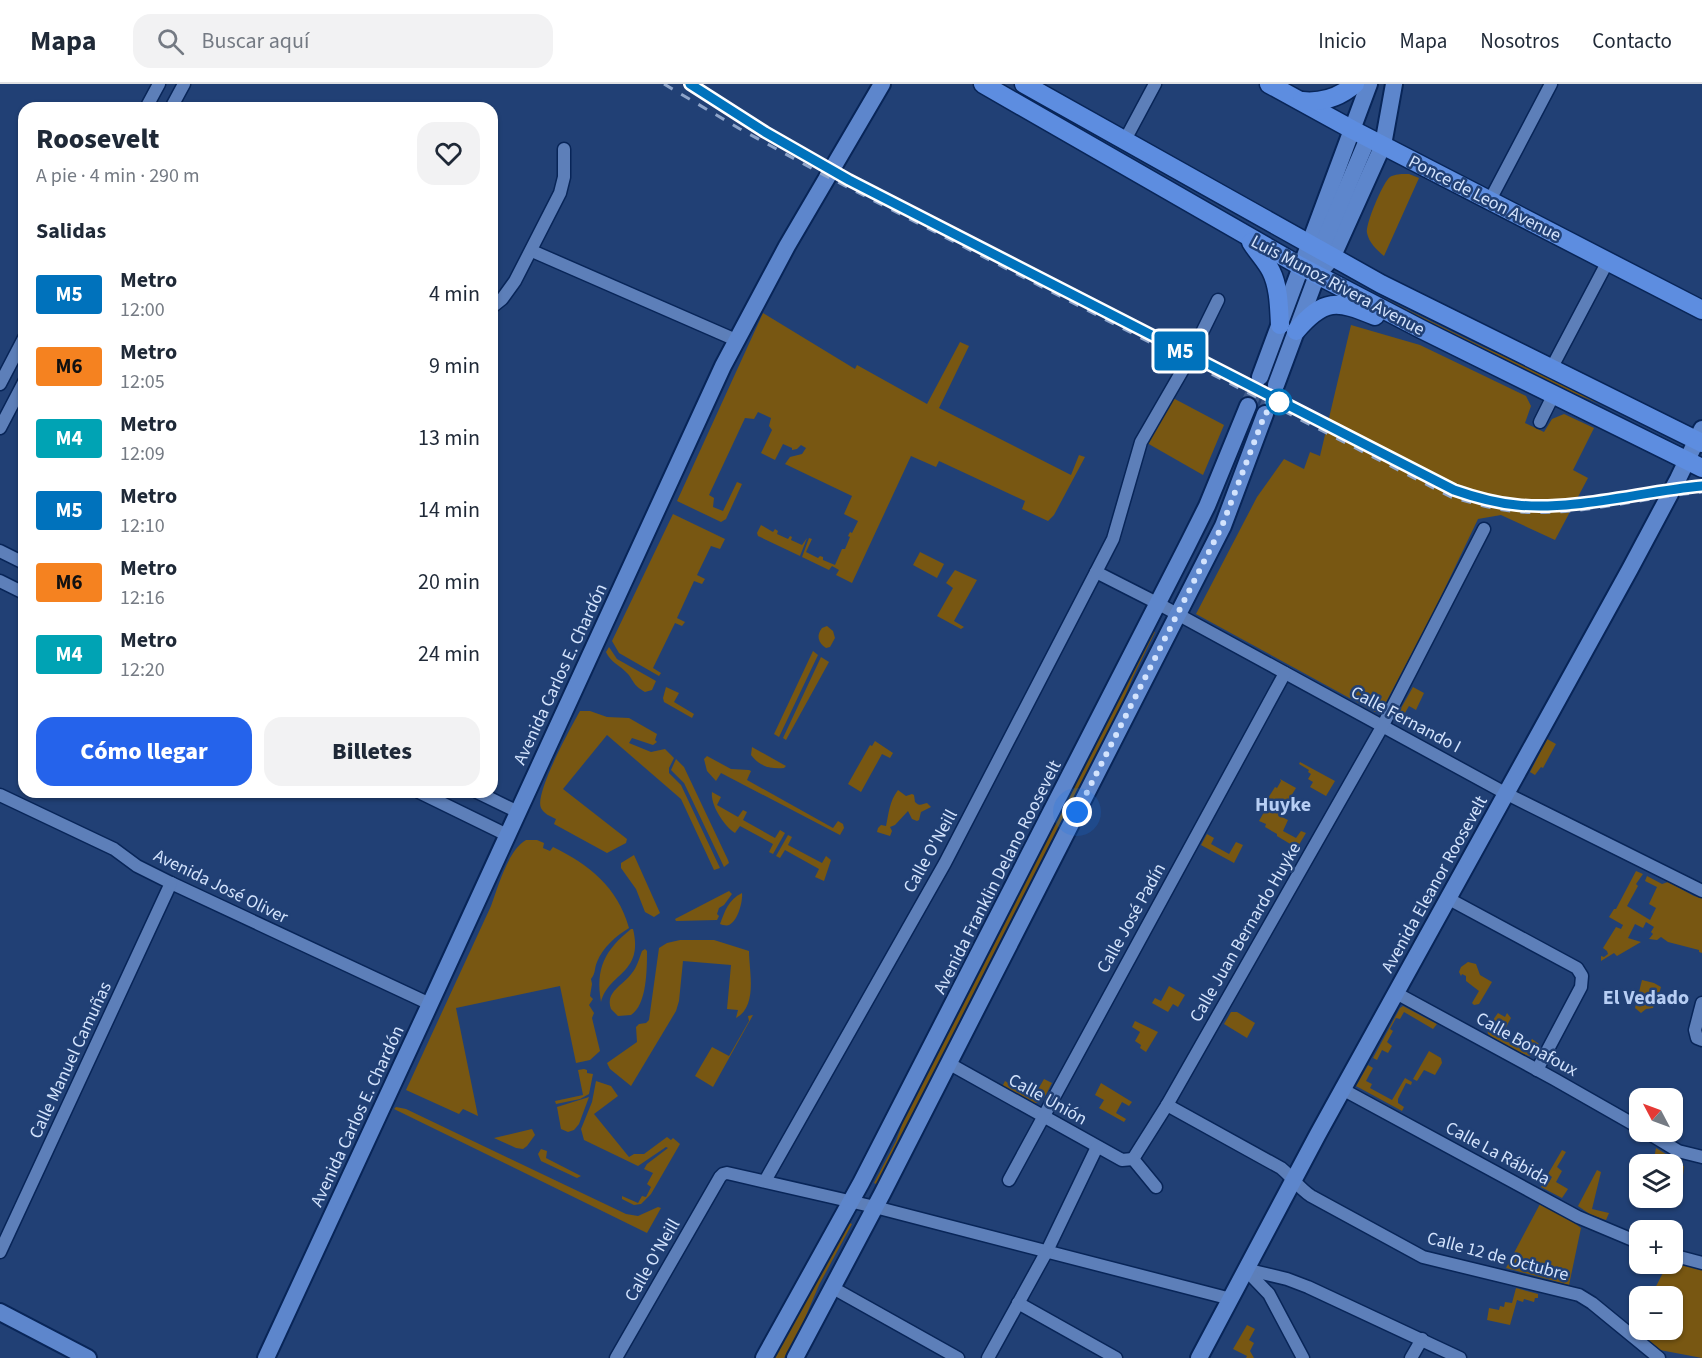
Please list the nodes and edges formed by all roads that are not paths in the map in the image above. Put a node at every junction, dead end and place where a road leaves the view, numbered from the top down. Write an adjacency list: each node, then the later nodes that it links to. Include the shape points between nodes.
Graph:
1 (159, 84): 13 (street)
2 (184, 84): 14 (street)
3 (882, 84): 30 (main road, Avenida Carlos E. Chardón)
4 (983, 84): 19 (main road, Luis Munoz Rivera Avenue)
5 (1024, 84): 16 (main road, Luis Munoz Rivera Avenue)
6 (1155, 84): 16 (street)
7 (1269, 84): 12 (main road, Ponce de Leon Avenue)
8 (1355, 84): 12 (main road, via 1337,96 1316,102)
9 (1369, 84): 15 (main road)
10 (1394, 84): 15 (main road)
11 (1551, 84): 18 (street)
12 (1301, 101): 15 (main road, Ponce de Leon Avenue)
13 (149, 102)
14 (174, 102)
15 (1368, 137): 18 (main road, Ponce de Leon Avenue); 21 (main road)
16 (1125, 140): 21 (main road, Luis Munoz Rivera Avenue)
17 (564, 149): 20 (street, via 560,193)
18 (1490, 200): 22 (main road, Ponce de Leon Avenue)
19 (1249, 238): 23 (main road, Luis Munoz Rivera Avenue); 28 (main road, via 1270,270)
20 (532, 251): 26 (street); 30 (street)
21 (1320, 251): 23 (main road); 24 (main road); 32 (main road, Luis Munoz Rivera Avenue)
22 (1608, 261): 27 (main road, Ponce de Leon Avenue); 32 (street)
23 (1300, 266): 24 (main road, Luis Munoz Rivera Avenue); 28 (main road)
24 (1317, 275): 28 (main road); 29 (main road, Luis Munoz Rivera Avenue)
25 (1218, 300): 47 (street, Calle O'Neill, via 1142,442 1113,539)
26 (498, 302)
27 (1702, 310)
28 (1288, 328): 29 (main road, via 1332,305 1347,306 1402,327); 33 (main road); 35 (main road)
29 (1423, 330): 37 (main road, Luis Munoz Rivera Avenue)
30 (736, 340): 58 (main road, Avenida Carlos E. Chardón)
31 (18, 350): 34 (street)
32 (1551, 369): 42 (main road, Luis Munoz Rivera Avenue)
33 (1260, 377)
34 (0, 384)
35 (1276, 385)
36 (18, 394): 41 (street)
37 (1554, 394): 40 (street); 43 (main road, Luis Munoz Rivera Avenue)
38 (1248, 406): 50 (main road, Avenida Franklin Delano Roosevelt, via 1207,506)
39 (1265, 414): 51 (main road, via 1222,526)
40 (1540, 422)
41 (0, 428)
42 (1700, 437): 43 (main road, Avenida Eleanor Roosevelt)
43 (1694, 464): 54 (main road, Avenida Eleanor Roosevelt, via 1678,479)
44 (1484, 529): 53 (street, Calle Juan Bernardo Huyke)
45 (0, 551): 46 (street)
46 (18, 560)
47 (1096, 572): 50 (street, Calle Fernando I); 79 (street, Calle O'Neill, via 945,863)
48 (0, 581): 49 (street)
49 (18, 590)
50 (1157, 603): 51 (street, Calle Fernando I); 81 (main road, Avenida Franklin Delano Roosevelt)
51 (1176, 615): 52 (street, Calle Fernando I); 67 (main road)
52 (1285, 673): 53 (street, Calle Fernando I); 71 (street, Calle José Padín)
53 (1382, 727): 54 (street, Calle Fernando I); 70 (street, Calle Juan Bernardo Huyke)
54 (1505, 793): 61 (street, Calle Fernando I); 62 (main road, Avenida Eleanor Roosevelt)
55 (0, 795): 60 (street, Avenida José Oliver, via 114,849)
56 (431, 798): 59 (street)
57 (489, 798): 58 (street)
58 (518, 812): 59 (main road, Avenida Carlos E. Chardón)
59 (507, 835): 65 (main road, Avenida Carlos E. Chardón)
60 (171, 883): 65 (street, Avenida José Oliver); 85 (street, Calle Manuel Camuñas)
61 (1702, 891)
62 (1449, 899): 63 (main road, Avenida Eleanor Roosevelt); 68 (street, via 1580,972 1581,987)
63 (1396, 993): 68 (street, Calle Bonafoux); 69 (main road, Avenida Eleanor Roosevelt)
64 (1702, 1003): 66 (street, via 1695,1030)
65 (430, 1004): 95 (main road, Avenida Carlos E. Chardón)
66 (1702, 1040)
67 (948, 1063): 71 (street, Calle Unión); 82 (main road)
68 (1537, 1070): 72 (street, Calle Bonafoux)
69 (1342, 1089): 77 (main road, Avenida Eleanor Roosevelt); 83 (street, Calle La Rábida, via 1578,1217)
70 (1167, 1105): 76 (street, Calle Juan Bernardo Huyke); 77 (street, Calle 12 de Octubre)
71 (1043, 1117): 74 (street, Calle Unión); 78 (street, Calle José Padín)
72 (1629, 1122)
73 (1663, 1142): 75 (street)
74 (1097, 1147): 76 (street, Calle Unión, via 1122,1160); 84 (street)
75 (1702, 1157)
76 (1133, 1159): 80 (street)
77 (1294, 1179): 88 (main road, Avenida Eleanor Roosevelt); 106 (street, Calle 12 de Octubre, via 1301,1190 1423,1257 1579,1295)
78 (1009, 1180)
79 (765, 1181): 81 (street); 96 (street, Calle O'Neill, via 727,1173 720,1177)
80 (1156, 1187)
81 (851, 1201): 82 (street); 97 (main road, Avenida Franklin Delano Roosevelt)
82 (875, 1207): 84 (street); 89 (main road)
83 (1629, 1238)
84 (1047, 1251): 90 (street); 91 (street)
85 (0, 1252)
86 (1683, 1258): 87 (street)
87 (1702, 1263)
88 (1245, 1269): 90 (main road, Avenida Eleanor Roosevelt); 93 (street, via 1298,1283); 103 (street, via 1269,1294)
89 (833, 1288): 98 (main road); 99 (street)
90 (1231, 1299): 102 (main road, Avenida Eleanor Roosevelt)
91 (1018, 1303): 100 (street); 101 (street)
92 (0, 1312): 94 (main road)
93 (1422, 1339): 104 (street); 105 (street)
94 (87, 1358)
95 (266, 1358)
96 (616, 1358)
97 (764, 1358)
98 (795, 1358)
99 (958, 1358)
100 (988, 1358)
101 (1116, 1358)
102 (1199, 1358)
103 (1303, 1358)
104 (1411, 1358)
105 (1460, 1358)
106 (1659, 1358)

